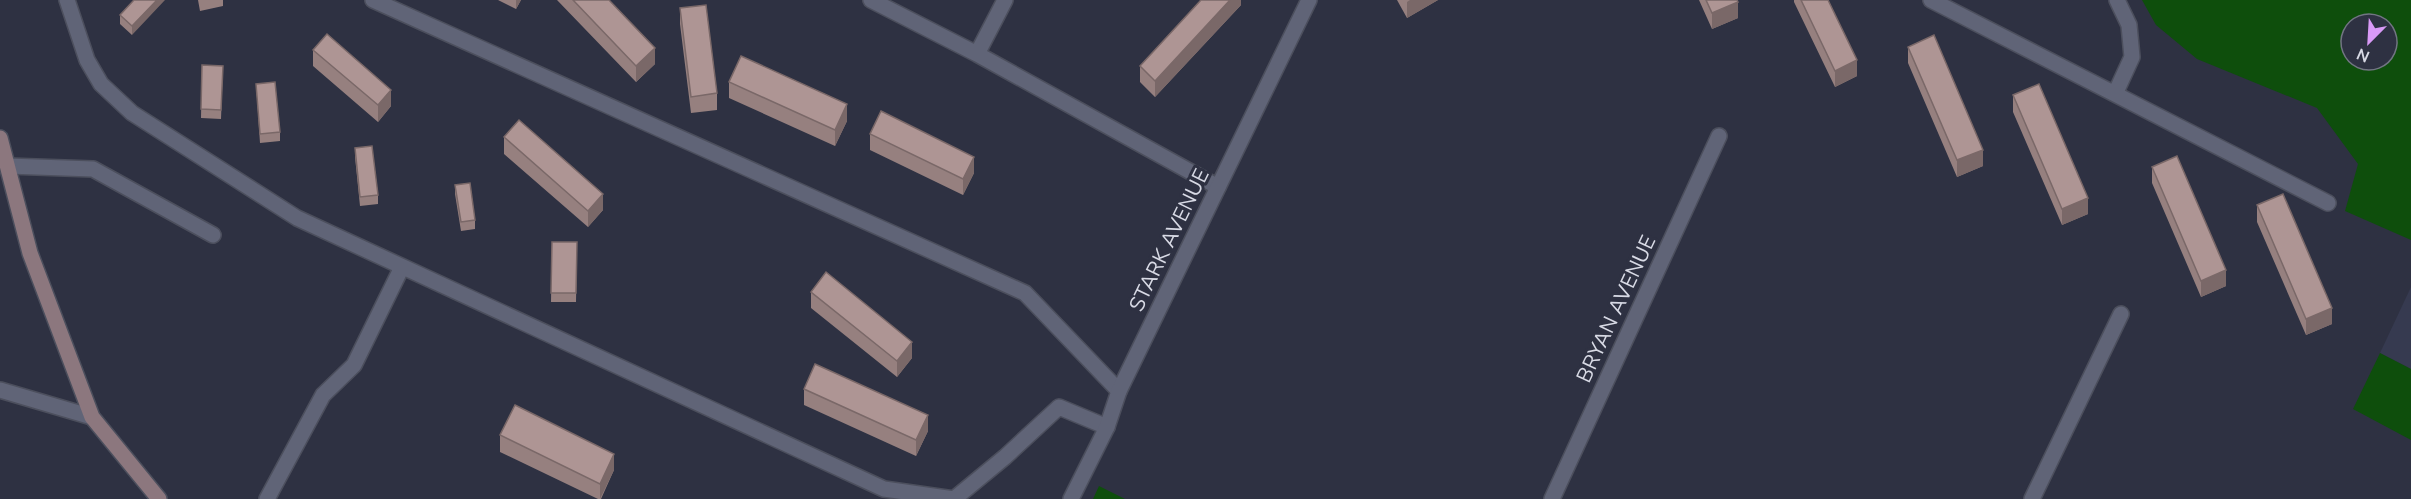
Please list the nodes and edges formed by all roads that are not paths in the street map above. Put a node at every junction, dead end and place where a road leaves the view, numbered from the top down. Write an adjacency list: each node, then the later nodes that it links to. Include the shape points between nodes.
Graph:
1 (67, 0): 16 (street, via 87,60 101,84 132,114 297,218)
2 (373, 0): 19 (street, via 1025,293)
3 (871, 0): 8 (street)
4 (1005, 0): 8 (street)
5 (1308, 0): 13 (street, STARK AVENUE)
6 (1930, 0): 9 (street)
7 (2117, 0): 9 (street, via 2129,25 2132,57)
8 (977, 54): 13 (street)
9 (2115, 94): 14 (street)
10 (1719, 136): 25 (street, BRYAN AVENUE)
11 (0, 138): 12 (main road)
12 (8, 166): 15 (street, via 93,169); 20 (main road, via 30,253)
13 (1218, 187): 19 (street, STARK AVENUE)
14 (2328, 203)
15 (213, 236)
16 (402, 267): 21 (street, via 884,489 954,499 1059,407); 23 (street, via 354,365 323,395)
17 (2121, 314): 26 (street)
18 (0, 390): 20 (street)
19 (1119, 391): 21 (street, STARK AVENUE)
20 (92, 417): 22 (main road)
21 (1107, 427): 24 (street, STARK AVENUE)
22 (159, 499)
23 (267, 499)
24 (1071, 499)
25 (1552, 499)
26 (2032, 499)

